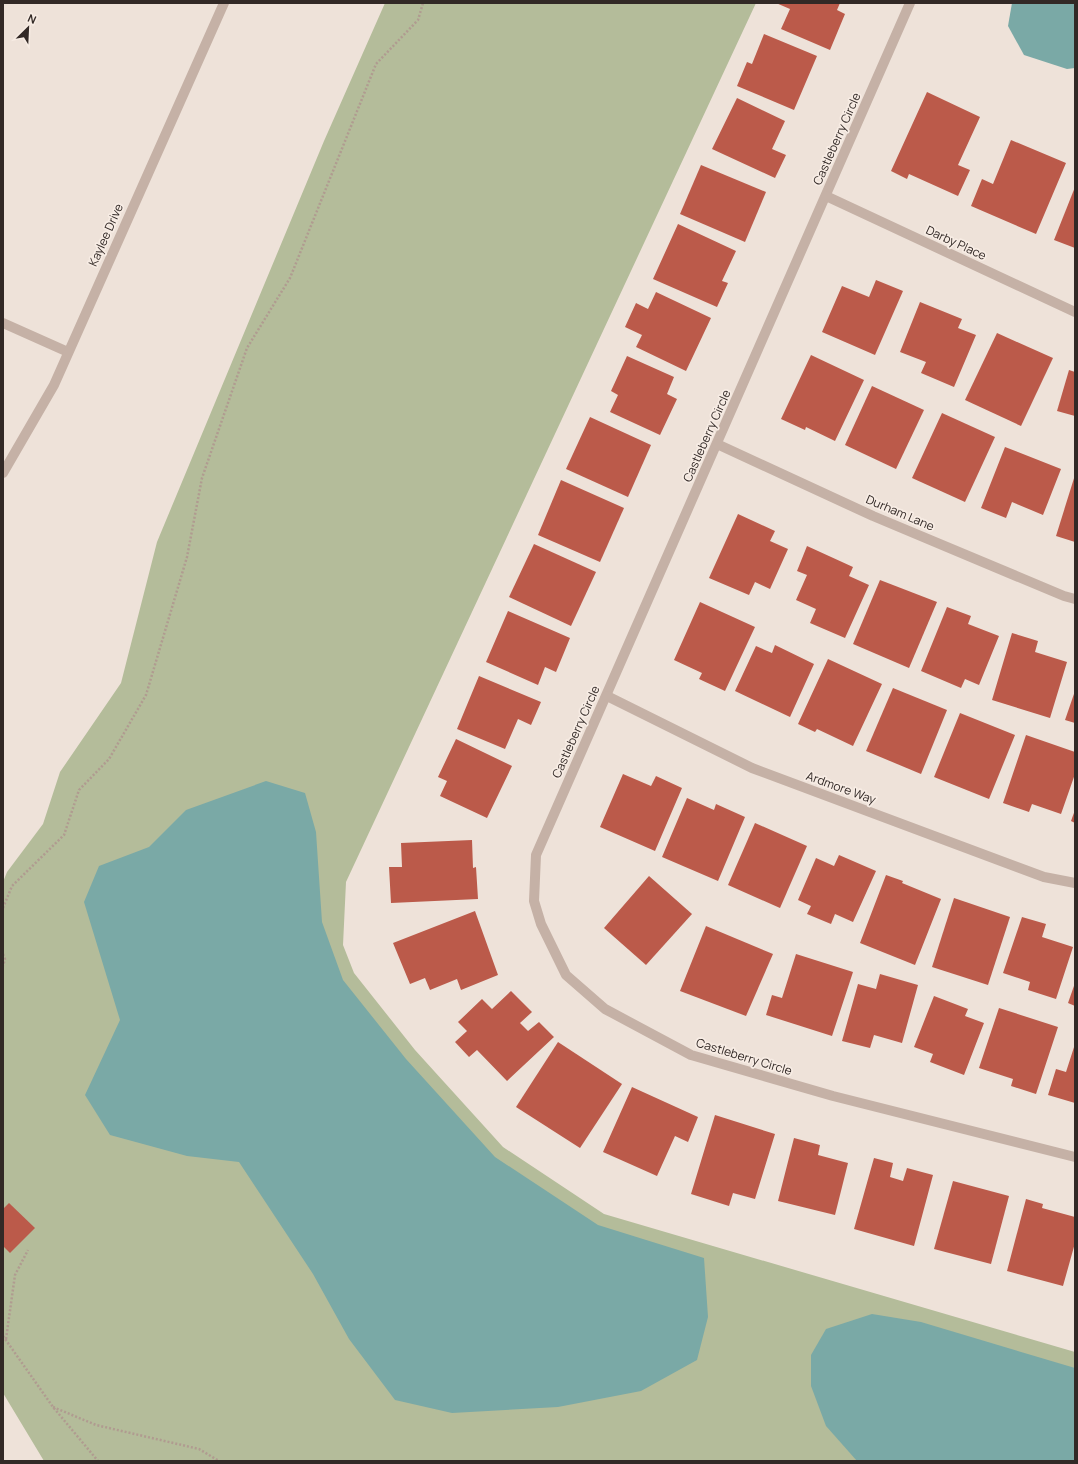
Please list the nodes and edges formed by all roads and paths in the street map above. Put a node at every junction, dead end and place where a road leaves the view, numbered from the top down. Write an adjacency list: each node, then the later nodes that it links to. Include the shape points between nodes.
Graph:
1 (224, 3): 7 (street, Kaylee Drive)
2 (424, 3): 13 (path, via 418,20 376,64 290,278 248,348 202,478 187,557 146,695 109,759 79,790 64,835 12,886)
3 (910, 3): 4 (street, Castleberry Circle)
4 (826, 196): 5 (street, Darby Place); 8 (street, Castleberry Circle)
5 (1075, 312)
6 (3, 323): 7 (street)
7 (68, 352): 9 (street, Kaylee Drive, via 54,385)
8 (717, 444): 10 (street, Durham Lane, via 873,516); 11 (street, Castleberry Circle)
9 (3, 473)
10 (1075, 599)
11 (607, 696): 12 (street, Ardmore Way, via 752,768 1044,877); 16 (street, Castleberry Circle, via 536,855 534,901 540,924 566,974 605,1009 691,1056 833,1096)
12 (1075, 883)
13 (3, 908)
14 (3, 954): 15 (path)
15 (3, 966)
16 (1075, 1157)
17 (28, 1250): 19 (path, via 15,1275)
18 (3, 1336): 19 (path)
19 (6, 1339): 20 (path)
20 (53, 1407): 21 (path); 22 (path, via 96,1424 199,1450)
21 (98, 1461)
22 (219, 1461)

